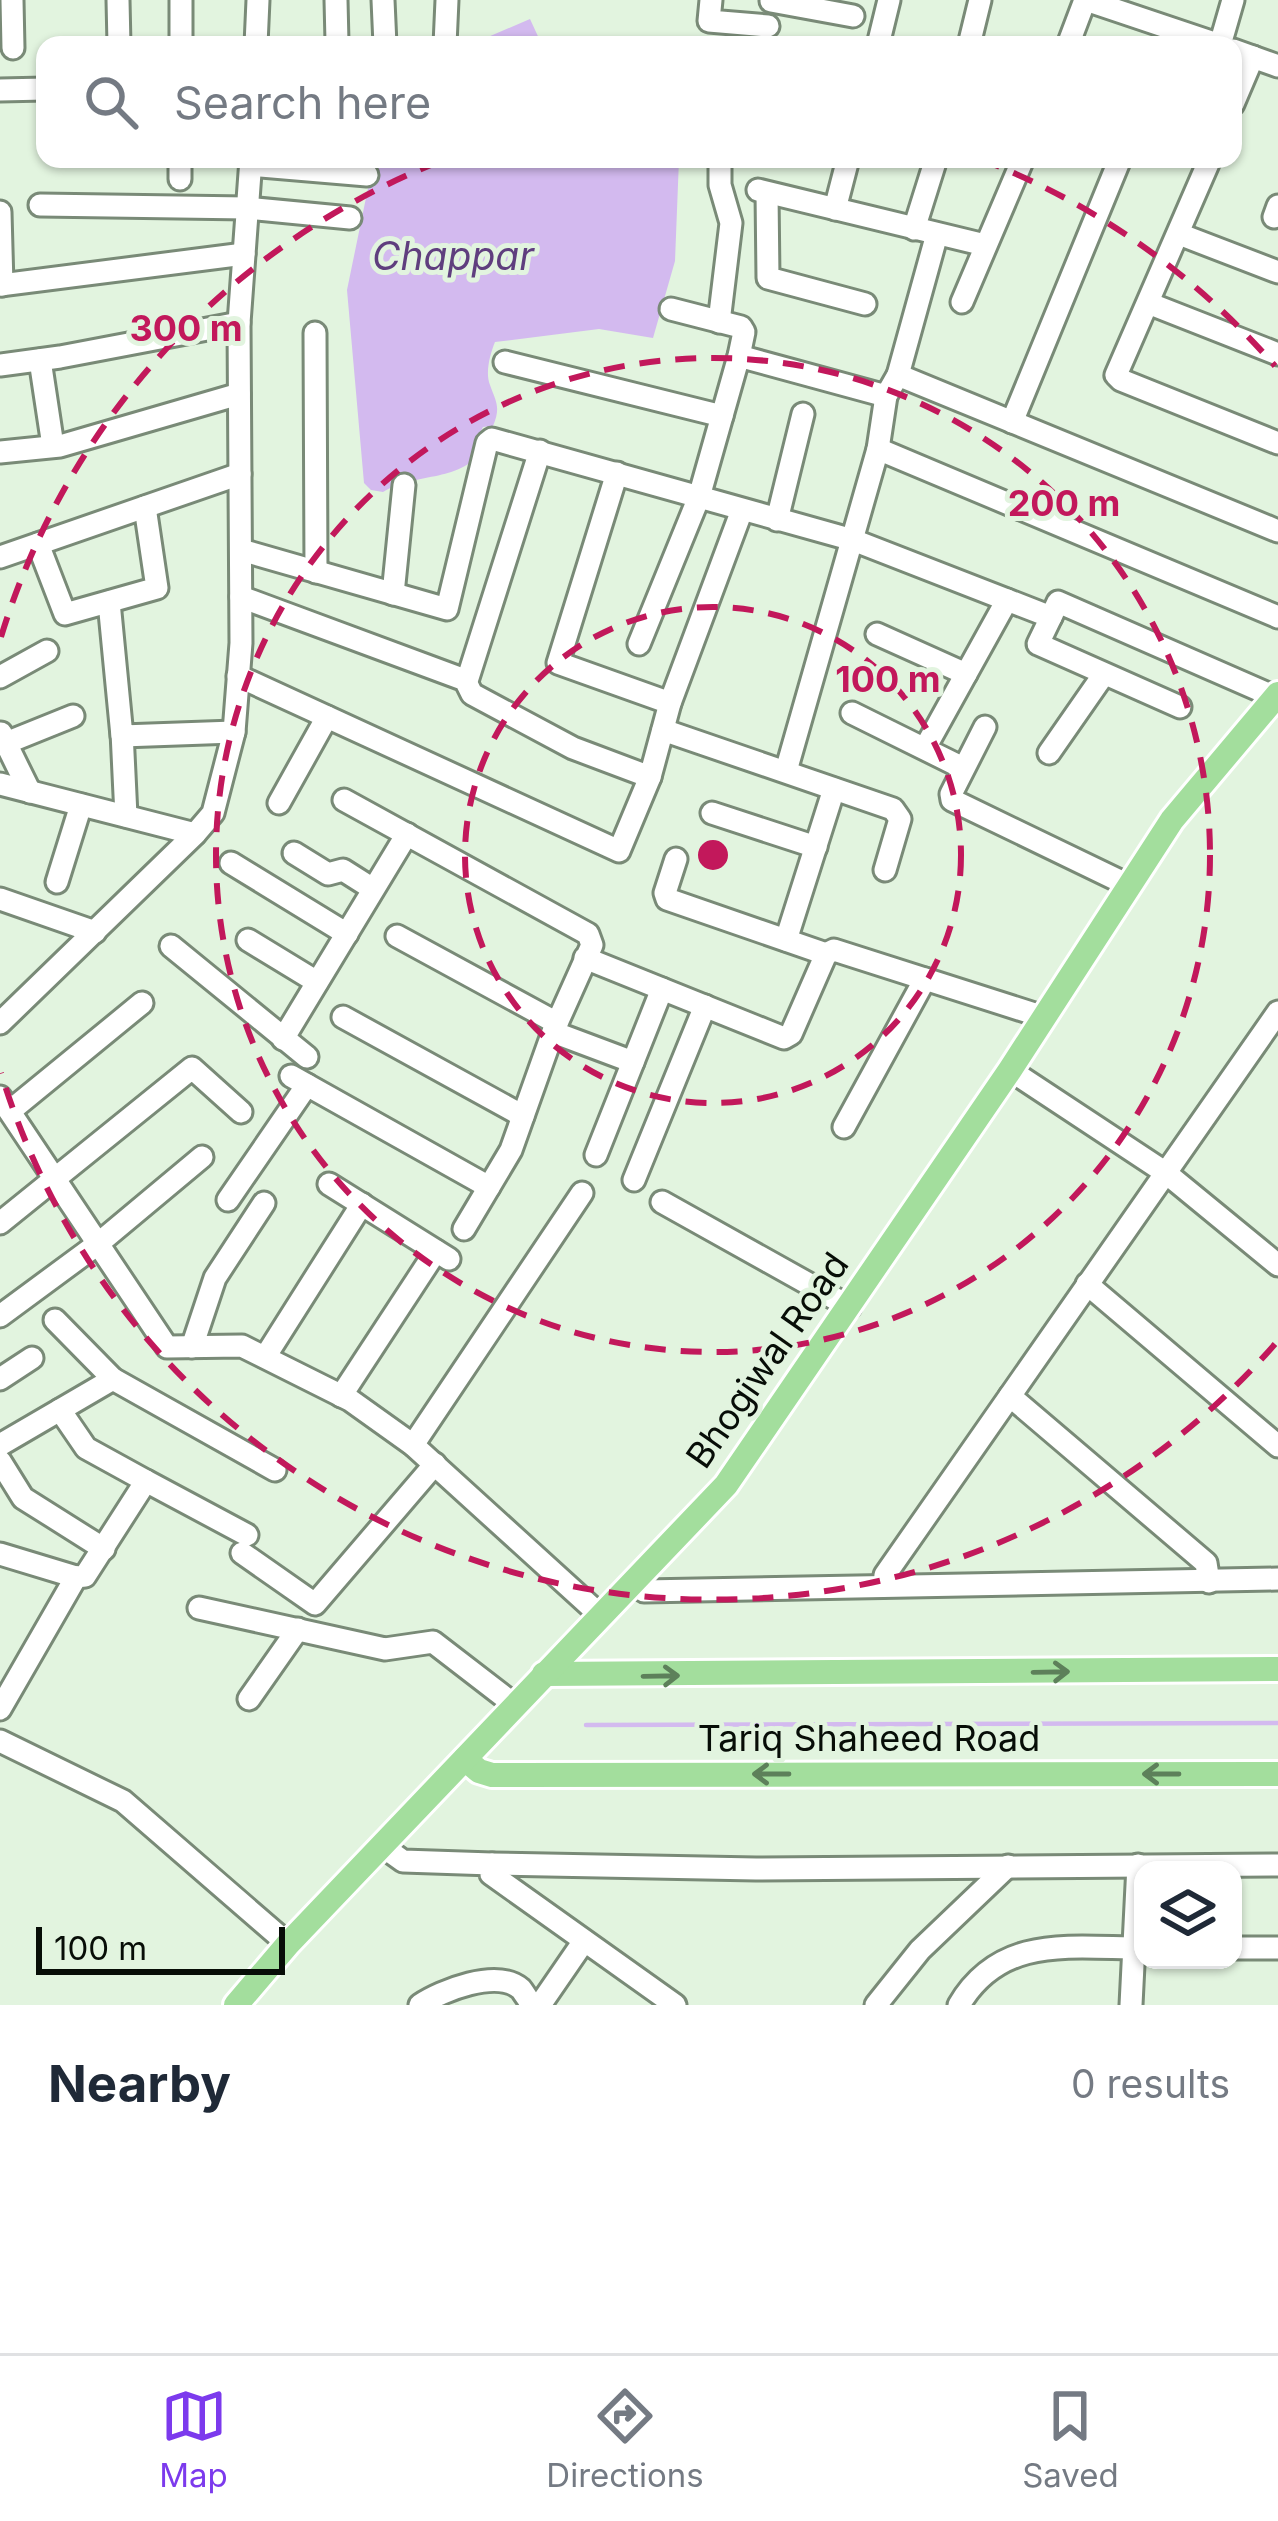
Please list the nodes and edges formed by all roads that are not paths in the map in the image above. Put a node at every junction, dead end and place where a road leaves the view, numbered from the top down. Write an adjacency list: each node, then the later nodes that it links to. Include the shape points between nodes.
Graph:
1 (12, 0): 28 (street)
2 (118, 0): 17 (street)
3 (182, 0): 18 (street)
4 (258, 0): 19 (street)
5 (336, 0): 20 (street)
6 (383, 0): 21 (street)
7 (447, 0): 22 (street)
8 (711, 0): 16 (street, via 709,21)
9 (889, 0): 23 (street)
10 (980, 0): 24 (street)
11 (1086, 0): 15 (street); 25 (street)
12 (1233, 0): 27 (street)
13 (772, 1): 14 (street); 16 (street)
14 (853, 16)
15 (1166, 24): 26 (street)
16 (767, 35)
17 (119, 36)
18 (181, 36)
19 (256, 36)
20 (337, 36)
21 (385, 36)
22 (445, 36)
23 (880, 36)
24 (971, 36)
25 (1071, 36)
26 (1197, 36)
27 (1223, 36)
28 (13, 48)
29 (1243, 53): 30 (street)
30 (1278, 66)
31 (36, 89): 32 (street)
32 (0, 90)
33 (250, 168): 43 (street)
34 (304, 168): 41 (street)
35 (720, 168): 57 (street, via 731,223)
36 (846, 168): 44 (street)
37 (935, 168): 47 (street)
38 (1019, 168): 49 (street)
39 (1116, 168): 70 (street)
40 (1206, 168): 48 (street)
41 (368, 175)
42 (40, 205): 43 (street)
43 (247, 208): 46 (street); 50 (street)
44 (835, 209): 47 (street); 55 (street, via 762,192 768,278)
45 (0, 212): 52 (street)
46 (350, 218)
47 (926, 232): 49 (street); 65 (street)
48 (1179, 234): 51 (street); 54 (street)
49 (985, 245): 53 (street)
50 (244, 254): 52 (street); 58 (street)
51 (1278, 272)
52 (1, 285)
53 (962, 302)
54 (1148, 303): 60 (street); 71 (street, via 1117,368 1121,380)
55 (865, 304)
56 (671, 309): 57 (street)
57 (719, 322): 61 (street, via 743,329)
58 (239, 323): 62 (street); 66 (street)
59 (315, 333): 88 (street)
60 (1278, 354)
61 (739, 356): 67 (street); 69 (street)
62 (40, 360): 64 (street); 72 (street)
63 (505, 362): 69 (street)
64 (0, 364)
65 (898, 375): 67 (street); 70 (street)
66 (239, 394): 72 (street); 77 (street)
67 (886, 396): 73 (street)
68 (803, 414): 82 (street)
69 (722, 416): 79 (street)
70 (1012, 422): 83 (street)
71 (1278, 443)
72 (53, 446): 75 (street)
73 (878, 449): 84 (street); 94 (street)
74 (540, 451): 76 (street); 89 (street, via 487,443 447,609); 102 (street)
75 (0, 452)
76 (617, 473): 79 (street); 104 (street, via 558,663)
77 (240, 474): 80 (street); 86 (street)
78 (404, 485): 89 (street)
79 (699, 496): 81 (street); 96 (street)
80 (145, 507): 85 (street); 92 (street, via 157,588)
81 (742, 510): 82 (street); 104 (street)
82 (777, 520): 84 (street)
83 (1278, 531)
84 (853, 540): 91 (street); 117 (street)
85 (38, 544): 87 (street); 92 (street, via 65,614)
86 (241, 550): 88 (street); 90 (street)
87 (0, 557)
88 (316, 572): 89 (street)
89 (393, 594)
90 (241, 597): 100 (street); 102 (street)
91 (1007, 600): 93 (street); 98 (street)
92 (109, 602): 111 (street)
93 (1051, 616): 99 (street, via 1037,644); 103 (street, via 1058,602)
94 (1278, 617)
95 (877, 634): 98 (street)
96 (639, 644)
97 (47, 651): 101 (street)
98 (966, 674): 114 (street)
99 (1105, 674): 105 (street); 115 (street)
100 (238, 676): 108 (street); 112 (street)
101 (0, 677)
102 (467, 681): 118 (street, via 472,694 573,748)
103 (1277, 696): 135 (main road, Bhogiwal Road)
104 (670, 703): 110 (street)
105 (1180, 707)
106 (852, 713): 114 (street)
107 (73, 716): 113 (street)
108 (327, 717): 118 (street, via 614,852); 123 (street)
109 (985, 727): 116 (street)
110 (663, 730): 117 (street); 118 (street)
111 (122, 732): 112 (street); 126 (street)
112 (234, 732): 127 (street, via 213,813)
113 (3, 737): 121 (street)
114 (925, 748): 116 (street)
115 (1048, 753)
116 (963, 768): 135 (street, via 951,794 960,806)
117 (786, 771): 120 (street)
118 (650, 777)
119 (0, 784): 121 (street)
120 (834, 789): 129 (street); 133 (street, via 899,813)
121 (30, 792): 124 (street)
122 (344, 800): 128 (street)
123 (279, 803)
124 (81, 805): 126 (street); 134 (street)
125 (712, 813): 129 (street)
126 (126, 816): 127 (street)
127 (195, 834): 138 (street)
128 (407, 834): 136 (street); 145 (street, via 588,934)
129 (816, 847): 142 (street)
130 (294, 853): 136 (street)
131 (676, 860): 142 (street, via 668,899)
132 (231, 863): 139 (street)
133 (885, 870)
134 (57, 882)
135 (1128, 885): 153 (main road, Bhogiwal Road)
136 (373, 889): 139 (street)
137 (0, 899): 138 (street)
138 (95, 932): 154 (street)
139 (347, 934): 147 (street)
140 (397, 936): 155 (street)
141 (248, 940): 147 (street)
142 (786, 940): 144 (street)
143 (171, 946): 156 (street)
144 (826, 954): 146 (street); 150 (street, via 788,1037)
145 (586, 958): 148 (street); 155 (street)
146 (925, 979): 153 (street); 165 (street)
147 (317, 982): 156 (street)
148 (662, 989): 150 (street); 160 (street)
149 (142, 1003): 162 (street)
150 (705, 1006): 170 (street)
151 (1278, 1012): 157 (street)
152 (343, 1017): 164 (street)
153 (1044, 1017): 161 (main road, Bhogiwal Road)
154 (0, 1023)
155 (555, 1028): 160 (street); 164 (street)
156 (283, 1039): 159 (street)
157 (1258, 1040): 158 (street); 168 (street)
158 (1278, 1056)
159 (307, 1057)
160 (633, 1062): 166 (street)
161 (1010, 1070): 168 (street); 183 (main road, Bhogiwal Road)
162 (5, 1104): 169 (street)
163 (241, 1112): 169 (street, via 192,1068)
164 (523, 1115): 172 (street)
165 (844, 1127)
166 (596, 1155)
167 (202, 1157): 180 (street)
168 (1166, 1173): 181 (street); 182 (street)
169 (57, 1178): 178 (street); 180 (street)
170 (634, 1180)
171 (329, 1184): 177 (street)
172 (489, 1187): 174 (street, via 299,1081); 179 (street)
173 (582, 1193): 195 (street)
174 (228, 1200)
175 (662, 1202): 183 (street)
176 (263, 1203): 186 (street, via 215,1278)
177 (362, 1204): 188 (street); 191 (street, via 442,1255)
178 (0, 1223)
179 (464, 1229)
180 (99, 1243): 184 (street); 186 (street, via 167,1347)
181 (1278, 1265)
182 (1087, 1284): 192 (street); 196 (street)
183 (850, 1306): 205 (main road, Bhogiwal Road, via 726,1485)
184 (0, 1316)
185 (55, 1320): 190 (street)
186 (193, 1347): 188 (street, via 242,1346)
187 (32, 1358): 189 (street)
188 (265, 1358): 191 (street)
189 (0, 1378)
190 (113, 1378): 193 (street); 199 (street)
191 (341, 1396): 195 (street)
192 (1010, 1396): 206 (street, via 1206,1563); 207 (street)
193 (60, 1410): 194 (street); 200 (street, via 86,1448)
194 (0, 1445)
195 (413, 1445): 198 (street)
196 (1278, 1446)
197 (0, 1461): 201 (street, via 23,1498)
198 (435, 1464): 200 (street, via 315,1604 244,1544); 209 (street)
199 (275, 1470)
200 (146, 1480): 201 (street)
201 (104, 1549): 203 (street)
202 (0, 1554): 203 (street)
203 (76, 1577): 215 (street)
204 (1278, 1580): 206 (street)
205 (633, 1582): 207 (street, via 644,1591); 209 (main road, Bhogiwal Road)
206 (1209, 1582): 207 (street)
207 (884, 1586)
208 (199, 1608): 210 (street)
209 (600, 1615): 212 (main road, Bhogiwal Road)
210 (298, 1629): 213 (street); 214 (street, via 385,1649 434,1642)
211 (1278, 1669): 212 (main road, Tariq Shaheed Road, one-way to 211)
212 (544, 1674): 214 (main road, Bhogiwal Road)
213 (249, 1699)
214 (516, 1706): 217 (main road, Bhogiwal Road)
215 (0, 1709)
216 (0, 1742): 226 (street, via 123,1801)
217 (466, 1759): 218 (main road, Tariq Shaheed Road, one-way to 217, via 492,1775); 219 (main road, Bhogiwal Road)
218 (1278, 1774)
219 (382, 1846): 220 (street, via 403,1861); 226 (main road, Bhogiwal Road)
220 (492, 1864): 224 (street); 225 (street, via 491,1874)
221 (1134, 1865): 224 (street)
222 (1242, 1865): 223 (street)
223 (1278, 1865)
224 (1008, 1866): 235 (street)
225 (584, 1941): 233 (street); 234 (street)
226 (288, 1945): 231 (main road, Bhogiwal Road)
227 (1134, 1948): 236 (street, via 1032,1949 993,1966)
228 (1242, 1948): 229 (street)
229 (1278, 1948)
230 (1136, 1969): 237 (street)
231 (237, 2004)
232 (419, 2005): 233 (street, via 454,1987 508,1983)
233 (536, 2005)
234 (675, 2005)
235 (876, 2005)
236 (959, 2005)
237 (1131, 2005)

